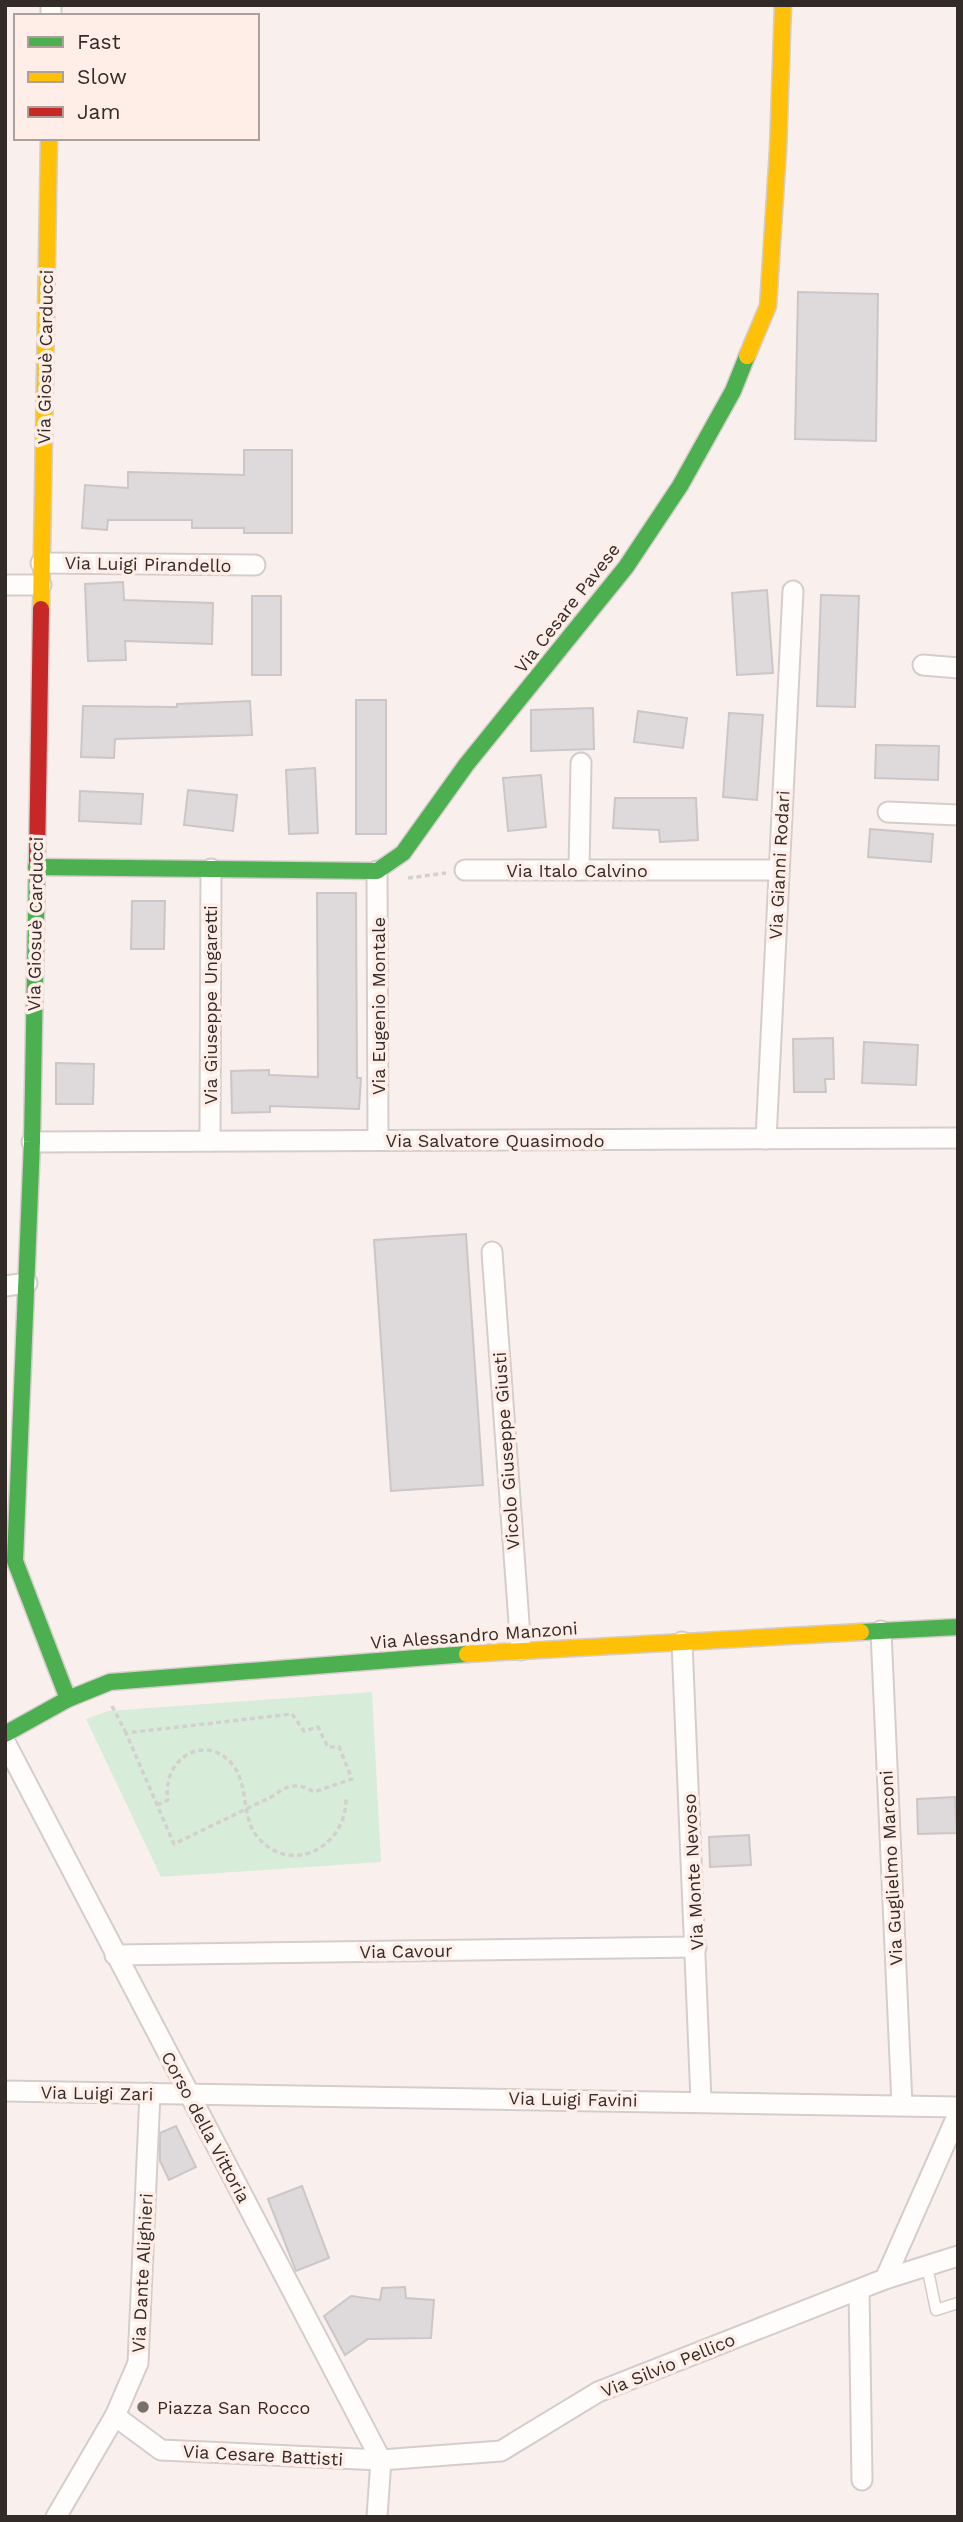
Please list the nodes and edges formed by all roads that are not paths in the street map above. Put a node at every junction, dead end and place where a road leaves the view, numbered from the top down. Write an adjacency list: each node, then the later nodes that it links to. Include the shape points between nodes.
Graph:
1 (783, 5): 18 (street, Via Cesare Pavese, via 768,306 733,391 680,486 626,567 466,765 403,853)
2 (49, 140): 3 (street, Via Giosuè Carducci)
3 (41, 563): 4 (street, Via Luigi Pirandello); 6 (street, Via Giosuè Carducci)
4 (255, 565)
5 (5, 585): 6 (street)
6 (41, 585): 13 (street, Via Giosuè Carducci)
7 (793, 591): 17 (street, Via Gianni Rodari)
8 (923, 665): 9 (street)
9 (958, 668)
10 (580, 763): 16 (street)
11 (888, 812): 12 (street)
12 (958, 816)
13 (36, 867): 14 (street); 22 (street, Via Giosuè Carducci)
14 (211, 869): 18 (street); 23 (street, Via Giuseppe Ungaretti)
15 (465, 870): 16 (street, Via Italo Calvino)
16 (579, 870): 17 (street, Via Italo Calvino)
17 (779, 870): 20 (street, Via Gianni Rodari)
18 (377, 871): 21 (street, Via Eugenio Montale)
19 (958, 1138): 20 (street, Via Salvatore Quasimodo)
20 (766, 1139): 21 (street, Via Salvatore Quasimodo)
21 (378, 1140): 23 (street, Via Salvatore Quasimodo)
22 (32, 1142): 23 (street, Via Salvatore Quasimodo); 25 (street, Via Giosuè Carducci)
23 (210, 1142)
24 (492, 1252): 30 (street, Vicolo Giuseppe Giusti)
25 (27, 1283): 26 (street); 31 (street, Via Giosuè Carducci, via 15,1561)
26 (5, 1286)
27 (958, 1627): 28 (street, Via Alessandro Manzoni)
28 (881, 1631): 29 (street, Via Alessandro Manzoni); 40 (street, Via Guglielmo Marconi)
29 (682, 1642): 30 (street, Via Alessandro Manzoni); 34 (street, Via Monte Nevoso)
30 (521, 1650): 31 (street, Via Alessandro Manzoni, via 110,1682)
31 (68, 1699): 32 (street, Via Alessandro Manzoni)
32 (5, 1734)
33 (5, 1742): 35 (street, Corso della Vittoria)
34 (696, 1947): 35 (street, Via Cavour); 39 (street, Via Monte Nevoso)
35 (115, 1955): 38 (street, Corso della Vittoria)
36 (5, 2091): 37 (street, Via Luigi Zari)
37 (150, 2093): 38 (street, Via Luigi Zari); 48 (street, Via Dante Alighieri, via 138,2363)
38 (188, 2094): 39 (street, Via Luigi Favini); 49 (street, Corso della Vittoria)
39 (701, 2101): 40 (street, Via Luigi Favini)
40 (902, 2105): 41 (street, Via Luigi Favini)
41 (958, 2107)
42 (958, 2114): 45 (street)
43 (958, 2256): 44 (street, Via Silvio Pellico)
44 (927, 2266): 45 (street, Via Silvio Pellico); 47 (lane, via 936,2310)
45 (885, 2280): 46 (street, Via Silvio Pellico)
46 (859, 2290): 49 (street, Via Silvio Pellico, via 598,2392 500,2451); 50 (street)
47 (958, 2303)
48 (115, 2416): 49 (street, Via Cesare Battisti, via 161,2450); 51 (street, Via Dante Alighieri)
49 (381, 2460): 52 (street)
50 (862, 2480)
51 (56, 2517)
52 (377, 2517)

